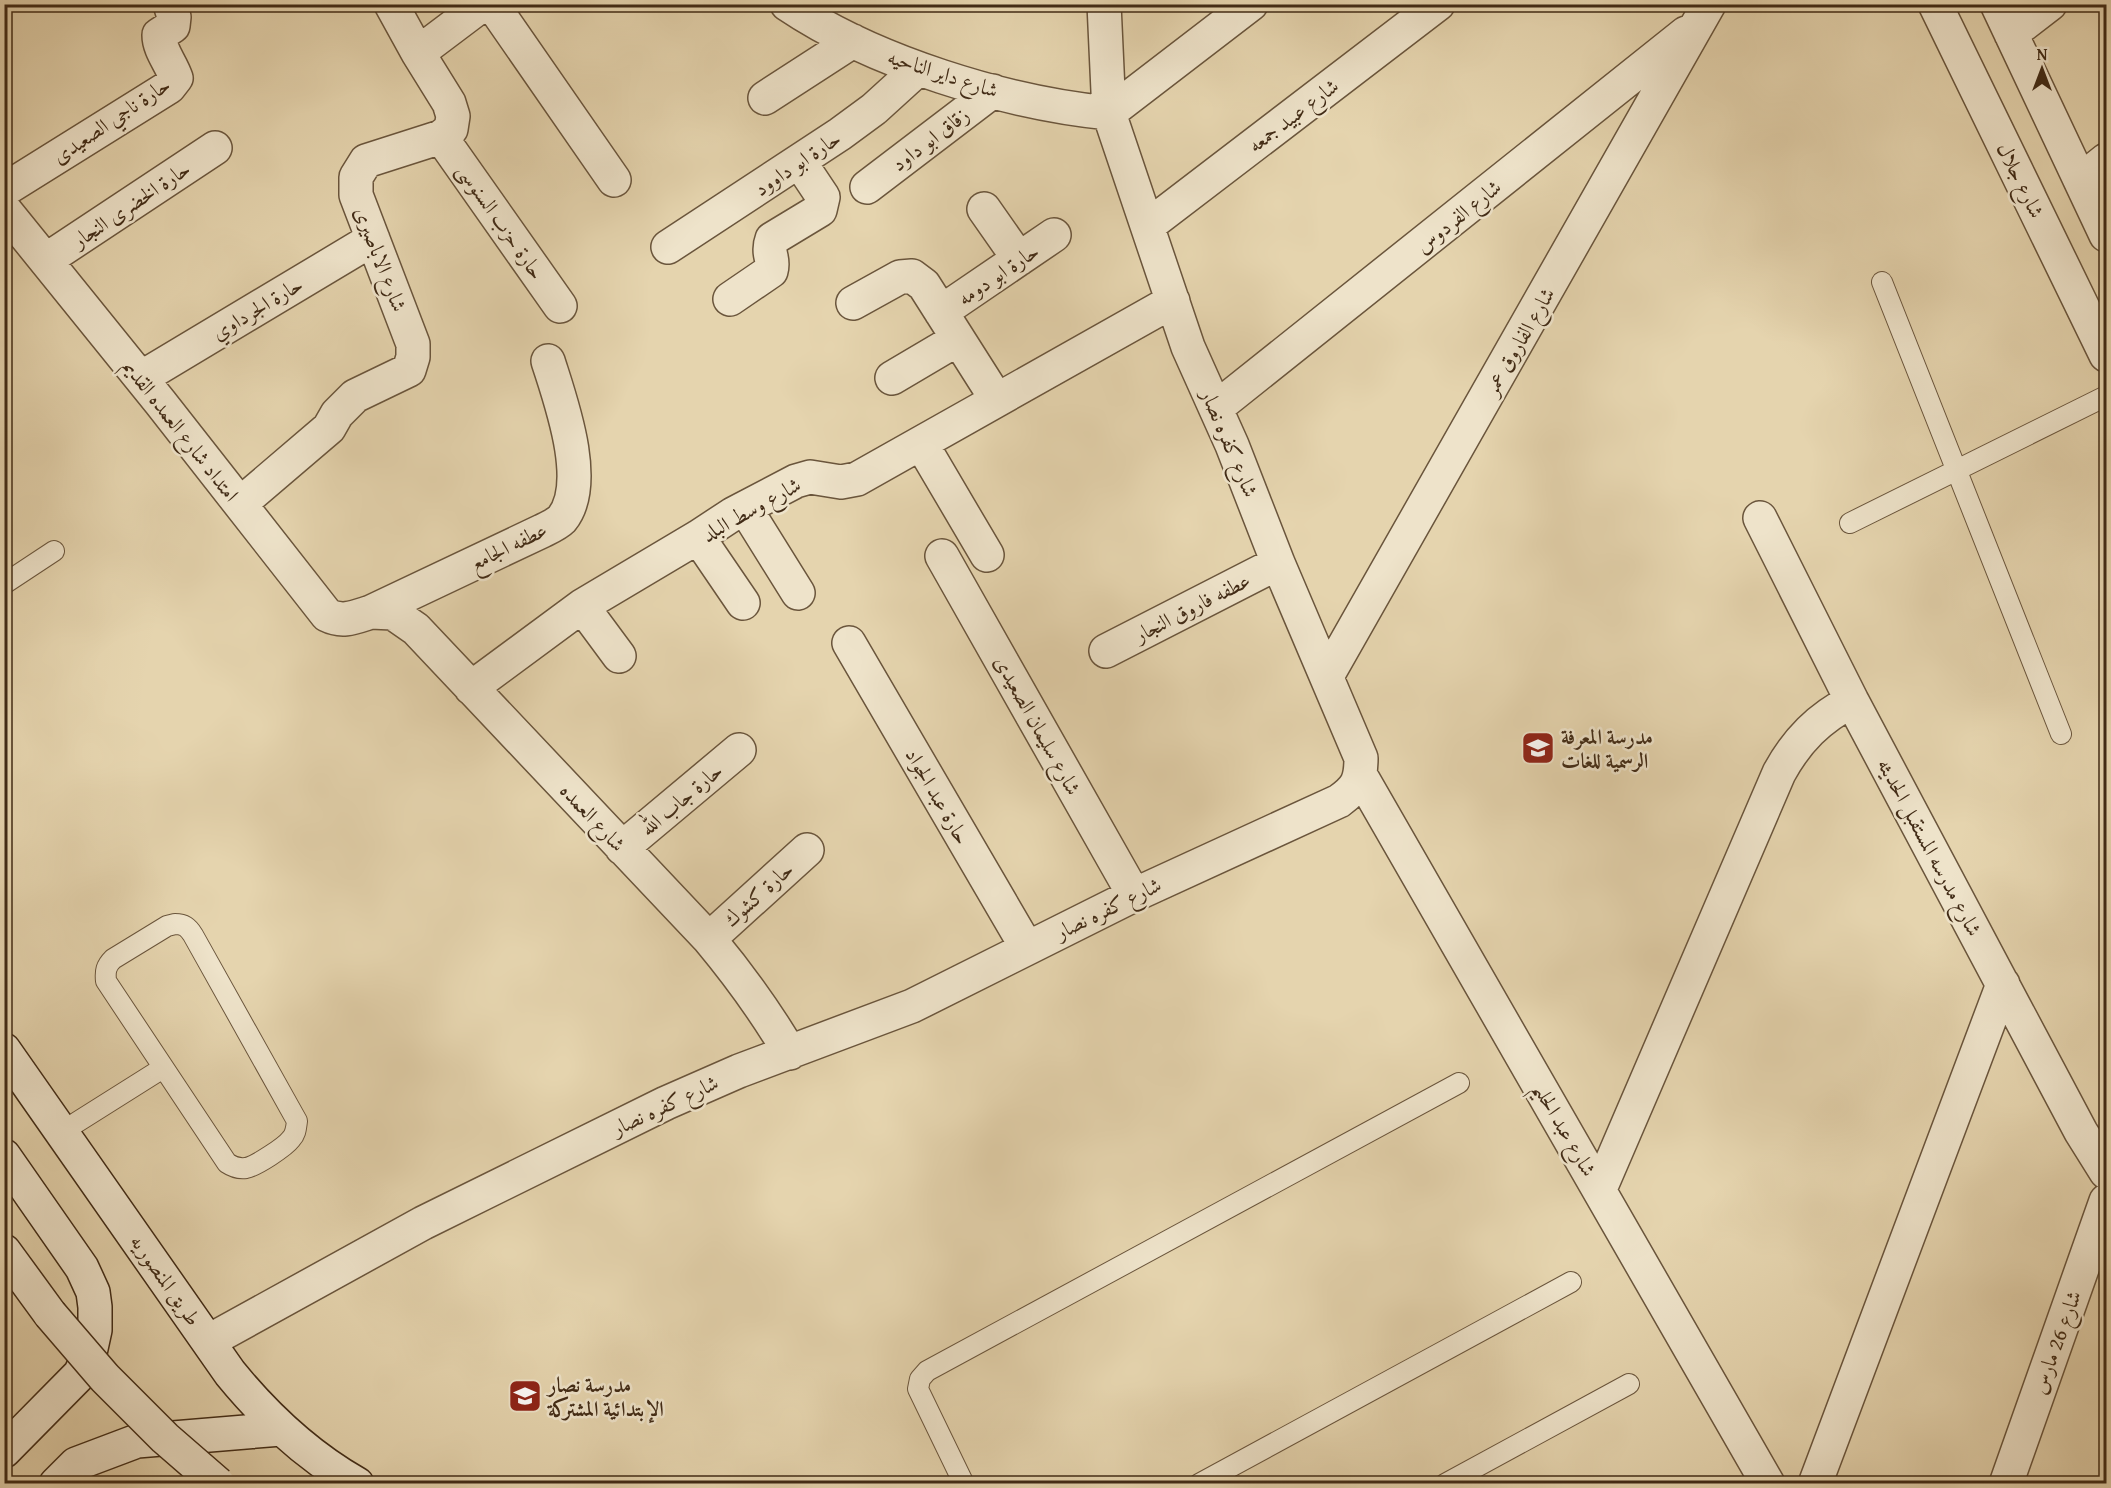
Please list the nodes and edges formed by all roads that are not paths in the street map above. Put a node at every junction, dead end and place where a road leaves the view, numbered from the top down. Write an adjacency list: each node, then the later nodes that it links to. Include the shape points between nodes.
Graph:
1 (170, 4): 27 (street, حارة ناجي الصعيدى, via 173,26 159,35 159,45 176,78 169,87)
2 (391, 4): 15 (street)
3 (483, 4): 15 (street)
4 (492, 4): 24 (street)
5 (1104, 4): 19 (street, شارع كفره نصار)
6 (1251, 4): 19 (street)
7 (1438, 4): 30 (street, شارع عبيد جمعه)
8 (1935, 4): 44 (street, شارع جلال)
9 (1997, 4): 13 (street)
10 (2050, 4): 13 (street)
11 (793, 6): 14 (street, شارع داير الناحيه)
12 (1704, 14): 50 (street, شارع الفردوس); 70 (street, شارع الفاروق عمر)
13 (2011, 34): 25 (street)
14 (853, 41): 16 (street, شارع داير الناحيه); 18 (street)
15 (418, 53): 20 (street, via 453,116 451,129)
16 (918, 69): 17 (street, شارع داير الناحيه); 23 (street, حارة ابو داوود, via 874,109)
17 (993, 91): 19 (street, شارع داير الناحيه); 26 (street, زقاق ابو داود)
18 (765, 98)
19 (1109, 113): 30 (street, شارع كفره نصار)
20 (441, 137): 33 (street, شارع الاباصيرى, via 366,161 356,177 356,195); 41 (street, حارة حزب السنوسى)
21 (216, 148): 36 (street, حارة الخضرى النجار)
22 (2106, 160): 25 (street)
23 (799, 161): 34 (street, حارة ابو داوود); 38 (street, via 824,197 820,210 772,239 768,249 773,263 771,271)
24 (614, 180)
25 (2080, 180): 32 (street)
26 (867, 187)
27 (4, 190)
28 (4, 209): 36 (street, امتداد شارع العمده القديم)
29 (984, 209): 35 (street)
30 (1149, 225): 39 (street, شارع كفره نصار)
31 (1054, 235): 35 (street, حارة ابو دومه)
32 (2106, 235)
33 (373, 239): 46 (street, حارة الجرداوي); 53 (street, شارع الاباصيرى, via 413,344 409,370 354,396 329,428)
34 (668, 247)
35 (1019, 259): 42 (street, حارة ابو دومه)
36 (46, 260): 46 (street, امتداد شارع العمده القديم)
37 (1882, 282): 52 (lane)
38 (730, 299)
39 (1173, 301): 49 (street, شارع وسط البلد); 50 (street, شارع كفره نصار, via 1188,347)
40 (853, 303): 42 (street, حارة ابو دومه, via 900,278 912,276 924,285)
41 (560, 306)
42 (941, 312): 43 (street, حارة ابو دومه)
43 (958, 339): 47 (street); 49 (street, حارة ابو دومه)
44 (2106, 355)
45 (548, 361): 66 (street, عطفه الجامع, via 568,425 573,457 572,492 561,520)
46 (141, 378): 53 (street, امتداد شارع العمده القديم)
47 (892, 378)
48 (2106, 396): 52 (lane)
49 (997, 400): 51 (street, شارع وسط البلد)
50 (1216, 408): 61 (street, شارع كفره نصار)
51 (921, 443): 54 (street, شارع وسط البلد, via 857,479 841,482 810,477); 59 (street)
52 (1956, 470): 56 (lane); 73 (lane)
53 (240, 504): 66 (street, امتداد شارع العمده القديم, via 327,615 349,620)
54 (745, 508): 57 (street, شارع وسط البلد); 63 (street)
55 (1760, 518): 72 (street, شارع مدرسه المستقبل الحديثه)
56 (1850, 523)
57 (698, 537): 64 (street); 65 (street, شارع وسط البلد)
58 (54, 551): 62 (lane)
59 (987, 555)
60 (942, 556): 78 (street, شارع سليمان الصعيدى)
61 (1278, 563): 68 (street, عطفه فاروق النجار); 70 (street, شارع كفره نصار)
62 (4, 584)
63 (798, 593)
64 (743, 603)
65 (582, 606): 69 (street); 71 (street, شارع وسط البلد)
66 (371, 612): 71 (street, شارع العمده, via 393,614 416,629)
67 (849, 643): 80 (street, حارة عبد الجواد)
68 (1106, 651)
69 (619, 656)
70 (1327, 676): 75 (street, شارع كفره نصار, via 1361,758)
71 (471, 688): 76 (street, شارع العمده)
72 (1852, 701): 81 (street, شارع مدرسه المستقبل الحديثه); 89 (street, via 1833,711 1802,738 1779,772)
73 (2061, 734)
74 (740, 750): 76 (street, حارة جاب الله)
75 (1361, 776): 78 (street, شارع كفره نصار, via 1353,791 1339,801); 89 (street, شارع عبد الحليم)
76 (622, 848): 79 (street, شارع العمده)
77 (807, 850): 79 (street, حارة كشوك)
78 (1134, 895): 80 (street, شارع كفره نصار)
79 (709, 939): 83 (street, شارع العمده, via 743,980)
80 (1027, 948): 83 (street, شارع كفره نصار, via 912,1006)
81 (2003, 984): 88 (street, شارع مدرسه المستقبل الحديثه); 104 (street)
82 (4, 1050): 86 (street, طريق المنصوريه)
83 (790, 1053): 93 (street, شارع كفره نصار, via 666,1103 434,1218)
84 (163, 1068): 84 (lane, via 227,1163 243,1169 251,1166 292,1138 297,1121 293,1112 189,928 182,924 167,926 113,959 105,973 110,989); 86 (lane)
85 (1459, 1083): 100 (lane, via 927,1371 918,1389)
86 (63, 1131): 93 (street, طريق المنصوريه)
87 (4, 1156): 96 (street, via 82,1268 95,1307 90,1353 80,1374)
88 (2106, 1172)
89 (1600, 1189): 103 (street, شارع عبد الحليم)
90 (2106, 1201): 105 (street, شارع 26 مارس)
91 (4, 1251): 98 (street, bridge, via 50,1314 105,1378)
92 (1572, 1282): 101 (lane)
93 (208, 1341): 95 (street, طريق المنصوريه, via 254,1402)
94 (1629, 1384): 102 (lane)
95 (281, 1429): 97 (street, via 137,1441 76,1464); 99 (street, طريق المنصوريه)
96 (4, 1451)
97 (56, 1484)
98 (218, 1484)
99 (357, 1484)
100 (964, 1484)
101 (1199, 1484)
102 (1445, 1484)
103 (1768, 1484)
104 (1815, 1484)
105 (2006, 1484)

